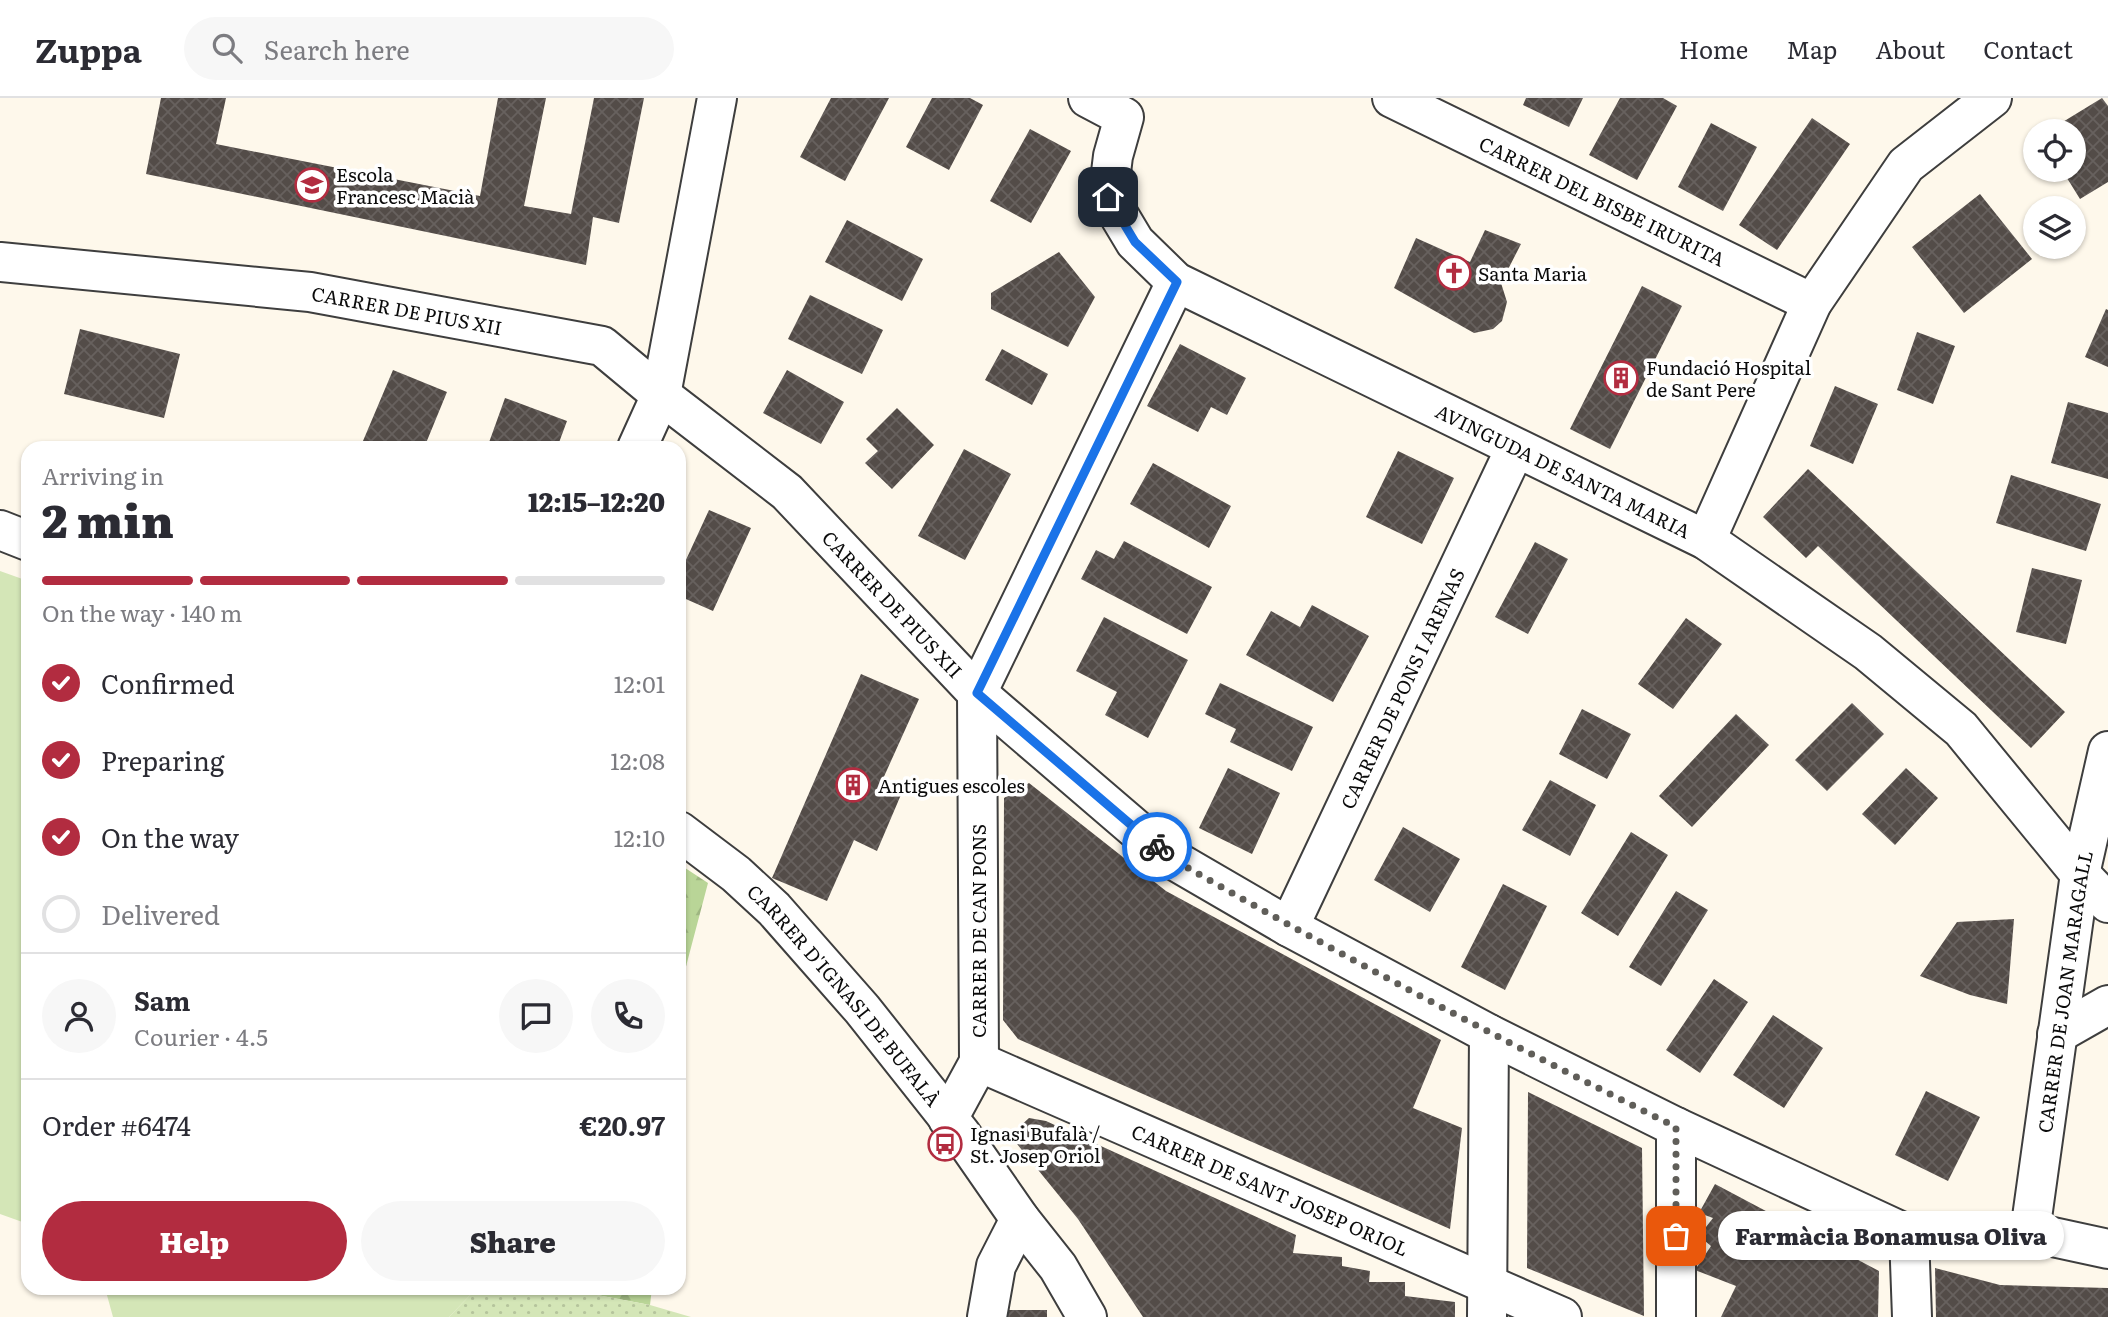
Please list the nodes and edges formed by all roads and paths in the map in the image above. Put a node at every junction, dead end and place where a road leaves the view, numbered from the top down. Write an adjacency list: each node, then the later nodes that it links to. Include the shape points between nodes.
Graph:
1 (717, 98): 9 (street)
2 (1088, 98): 5 (street, AVINGUDA DE SANTA MARIA)
3 (1392, 98): 8 (street, CARRER DEL BISBE IRURITA)
4 (1992, 98): 8 (street, via 1906,164)
5 (1133, 107): 7 (street, AVINGUDA DE SANTA MARIA, via 1113,156 1108,197 1135,242)
6 (0, 262): 9 (street, CARRER DE PIUS XII, via 310,292 603,346)
7 (1177, 282): 11 (street, AVINGUDA DE SANTA MARIA); 15 (street)
8 (1812, 303): 14 (street)
9 (661, 395): 10 (street); 15 (street, CARRER DE PIUS XII, via 787,492)
10 (640, 441)
11 (1515, 449): 14 (street, AVINGUDA DE SANTA MARIA); 20 (street, CARRER DE PONS I ARENAS)
12 (0, 530): 13 (street)
13 (21, 538)
14 (1706, 540): 18 (street, AVINGUDA DE SANTA MARIA, via 1868,652 1961,729)
15 (977, 693): 20 (street, CARRER DE PIUS XII, via 1167,856); 24 (street, CARRER DE CAN PONS)
16 (2108, 751): 18 (street, CARRER DE JOAN MARAGALL)
17 (686, 836): 25 (street, CARRER D'IGNASI DE BUFALÀ, via 774,909 862,1009)
18 (2080, 874): 19 (street, AVINGUDA DE SANTA MARIA); 23 (street, CARRER DE JOAN MARAGALL)
19 (2108, 903)
20 (1289, 927): 22 (street, CARRER DE PIUS XII)
21 (2108, 1005): 23 (street)
22 (1489, 1034): 26 (street, CARRER DE PIUS XII); 31 (street)
23 (2057, 1034): 28 (street, CARRER DE JOAN MARAGALL)
24 (979, 1062): 25 (street, CARRER DE CAN PONS); 31 (street, CARRER DE SANT JOSEP ORIOL)
25 (948, 1119): 27 (street, CARRER D'IGNASI DE BUFALÀ)
26 (1676, 1127): 29 (street, CARRER DE PIUS XII); 35 (street)
27 (1020, 1219): 32 (street, via 996,1266); 33 (street, CARRER D'IGNASI DE BUFALÀ, via 1058,1267)
28 (2029, 1232): 29 (street); 30 (street)
29 (1909, 1236): 36 (street)
30 (2108, 1249)
31 (1487, 1301): 34 (street, CARRER DE SANT JOSEP ORIOL)
32 (987, 1317)
33 (1087, 1317)
34 (1562, 1317)
35 (1676, 1317)
36 (1912, 1317)

